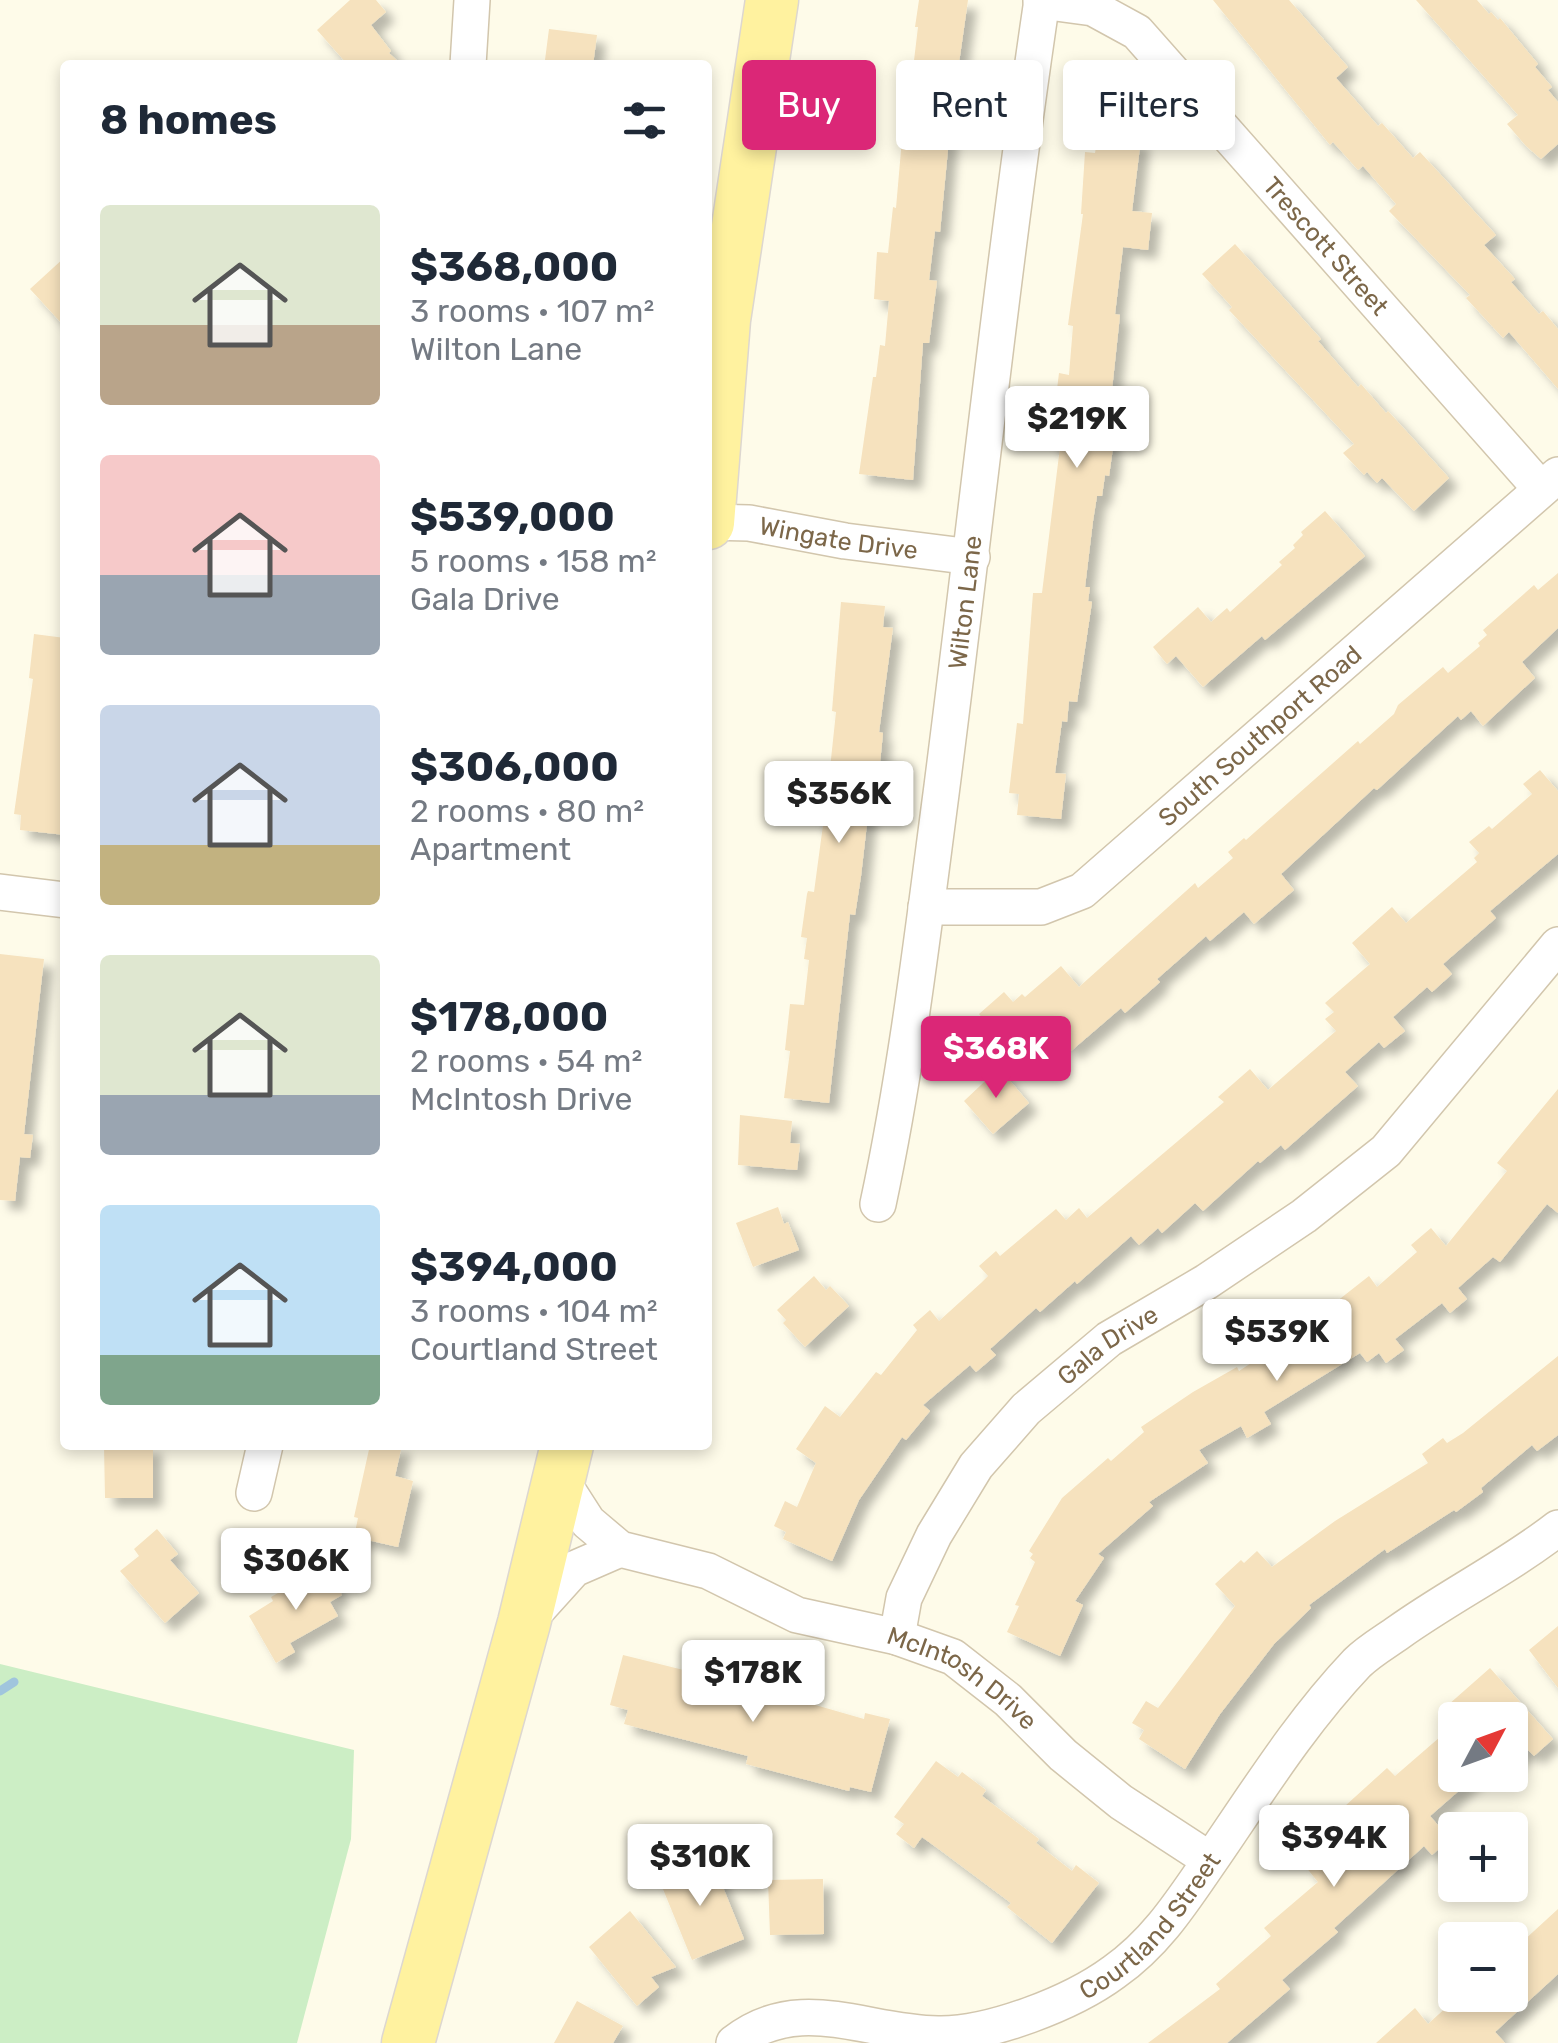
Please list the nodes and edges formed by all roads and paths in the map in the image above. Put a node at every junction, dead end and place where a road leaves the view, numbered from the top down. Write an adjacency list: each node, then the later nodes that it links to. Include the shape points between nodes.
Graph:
1 (472, 0): 4 (street)
2 (772, 0): 5 (main road, via 724,320)
3 (1042, 0): 6 (street, Trescott Street, via 1093,8 1137,32); 8 (street, Wilton Lane)
4 (468, 60)
5 (712, 472)
6 (1550, 482): 11 (street, South Southport Road, via 1082,892 1041,907)
7 (712, 522): 8 (street, Wingate Drive)
8 (972, 557): 11 (street, Wilton Lane)
9 (0, 892): 10 (street)
10 (60, 899)
11 (926, 906): 13 (street, Wilton Lane, via 898,1114)
12 (1558, 945): 20 (street, Gala Drive, via 1386,1150 1304,1216 1109,1338 1026,1408 976,1466 934,1536 904,1598)
13 (878, 1204)
14 (264, 1450): 16 (street)
15 (564, 1462): 18 (street, McIntosh Drive, via 588,1522); 19 (main road)
16 (254, 1493)
17 (1558, 1528): 21 (street, Courtland Street, via 1360,1659)
18 (620, 1549): 19 (street, via 574,1569); 20 (street, McIntosh Drive, via 708,1571 797,1615)
19 (524, 1623): 22 (main road)
20 (898, 1637): 21 (street, McIntosh Drive, via 952,1657 1122,1802)
21 (1210, 1860): 23 (street, Courtland Street, via 1164,1927 1114,1973 986,2031 937,2034 803,2015 756,2026)
22 (408, 2043)
23 (734, 2043)

